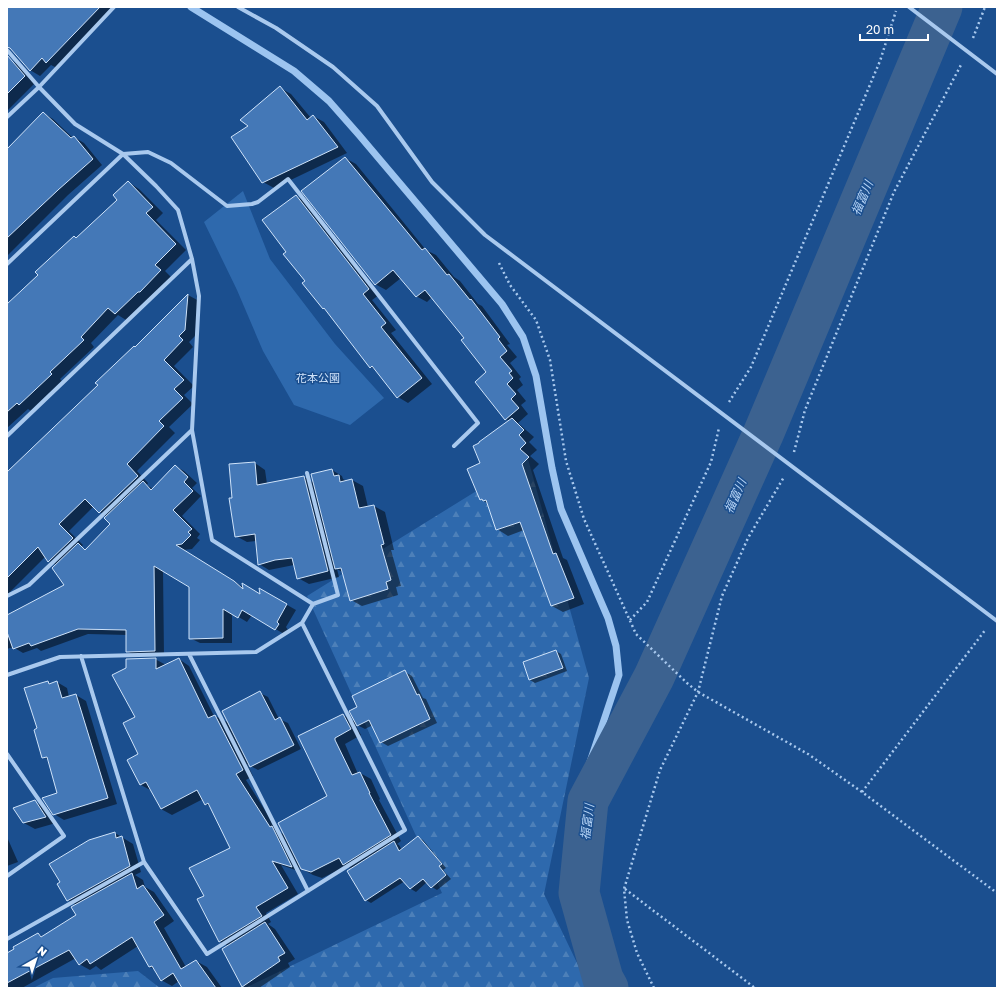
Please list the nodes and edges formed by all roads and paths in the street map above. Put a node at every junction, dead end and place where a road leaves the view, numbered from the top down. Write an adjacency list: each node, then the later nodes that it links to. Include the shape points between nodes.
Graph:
1 (114, 7): 11 (street)
2 (238, 7): 14 (street, via 276,28 333,66 377,106 432,182)
3 (897, 7): 17 (path, via 880,61 751,368)
4 (985, 7): 7 (path)
5 (910, 8): 7 (street)
6 (7, 50): 8 (street)
7 (968, 52): 10 (street); 21 (path, via 894,192 805,410)
8 (14, 57): 9 (street); 11 (street)
9 (7, 58)
10 (997, 74)
11 (39, 87): 12 (street); 13 (street, via 75,124)
12 (7, 117)
13 (122, 154): 15 (street, via 178,210); 16 (street); 20 (street, via 148,152 171,163 227,206 258,202 288,179 478,424)
14 (485, 235): 17 (street); 25 (path, via 510,285 536,320 550,360 566,461 584,519)
15 (192, 259): 18 (street, via 199,296); 19 (street)
16 (7, 264)
17 (722, 414): 21 (street); 25 (path, via 711,462 646,602)
18 (192, 430): 23 (street, via 29,585); 24 (street, via 212,540)
19 (7, 436)
20 (454, 446)
21 (791, 465): 26 (street); 31 (path, via 748,538 722,596)
22 (307, 473): 24 (street, via 338,595)
23 (7, 596)
24 (313, 604): 27 (street)
25 (630, 620): 31 (path, via 636,634)
26 (995, 620): 33 (path)
27 (302, 622): 28 (street, via 256,652); 37 (street, via 405,830)
28 (189, 654): 29 (street); 37 (street)
29 (81, 656): 30 (street, via 60,657); 34 (street)
30 (7, 675)
31 (698, 692): 33 (path, via 808,754); 36 (path, via 660,770)
32 (7, 754): 35 (street, via 64,836)
33 (862, 792): 38 (path)
34 (144, 862): 37 (street, via 207,954); 39 (street)
35 (7, 876)
36 (624, 889): 40 (path, via 627,920 637,953); 41 (path)
37 (308, 890)
38 (997, 893)
39 (7, 939)
40 (654, 988)
41 (755, 988)

